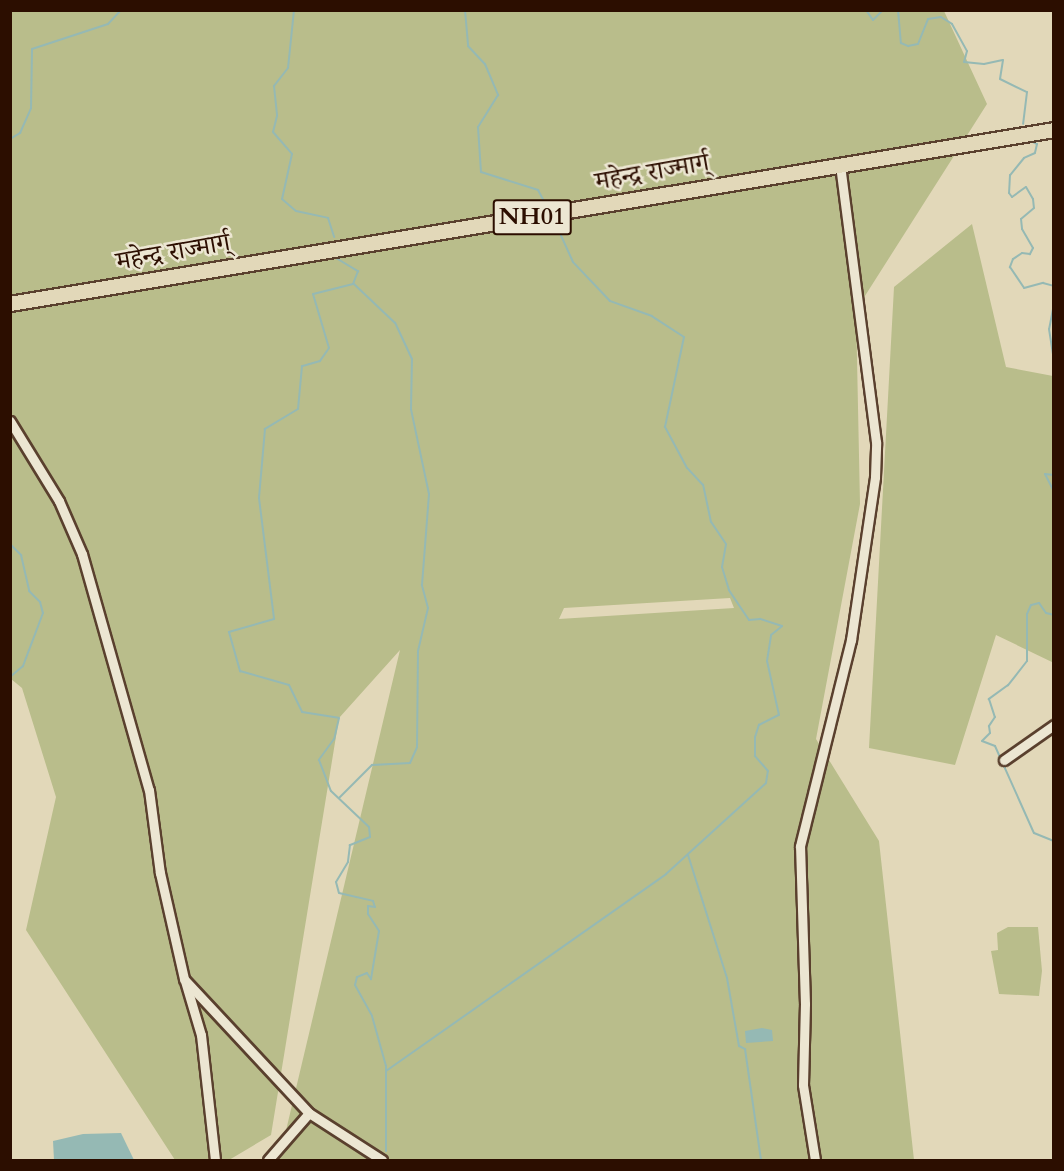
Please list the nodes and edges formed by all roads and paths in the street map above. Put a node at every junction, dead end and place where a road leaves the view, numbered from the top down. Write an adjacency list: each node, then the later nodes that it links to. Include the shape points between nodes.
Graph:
1 (1053, 129): 2 (highway, महेन्द्र राज्मार्ग् / NH01)
2 (840, 165): 3 (highway, महेन्द्र राज्मार्ग् / NH01); 12 (street, via 876,442 875,477 851,640 800,846 805,1004 803,1084)
3 (10, 304)
4 (10, 421): 7 (street, via 59,501 82,554 149,790 160,873)
5 (1053, 724): 6 (street)
6 (1004, 760)
7 (184, 979): 8 (street); 9 (street, via 201,1035)
8 (309, 1113): 10 (street); 11 (street)
9 (215, 1161)
10 (268, 1161)
11 (382, 1161)
12 (814, 1161)

